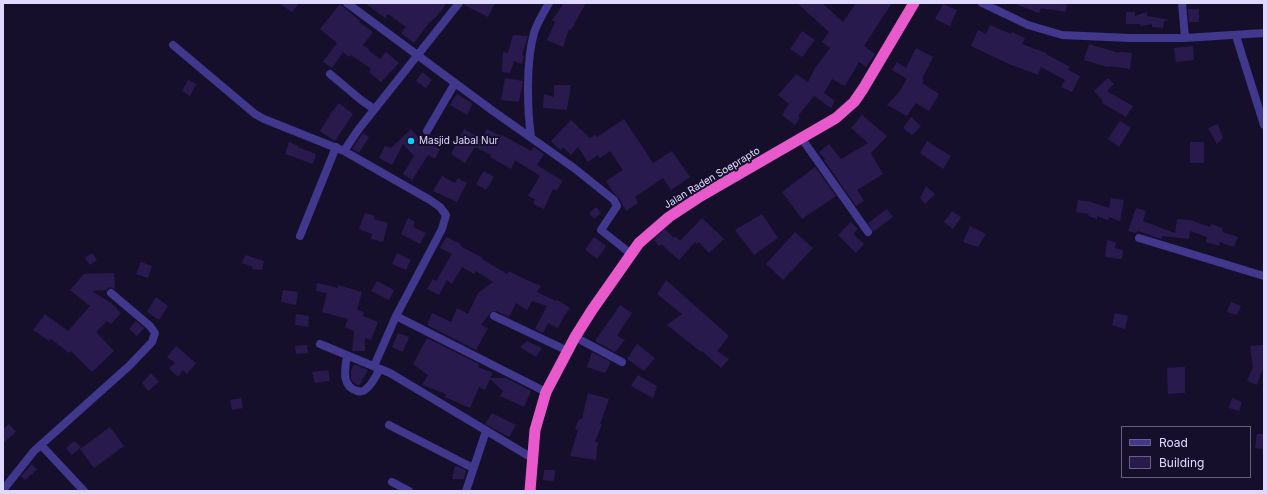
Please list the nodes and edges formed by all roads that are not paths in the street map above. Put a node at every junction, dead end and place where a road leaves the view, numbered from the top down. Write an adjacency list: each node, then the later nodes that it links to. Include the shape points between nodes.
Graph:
1 (347, 3): 11 (street)
2 (460, 3): 11 (street)
3 (550, 3): 17 (street, via 534,33 531,55 528,97)
4 (914, 3): 18 (highway, Jalan Raden Soeprapto, via 854,102 836,118)
5 (982, 3): 9 (street, via 1028,25 1062,35)
6 (1182, 3): 9 (street)
7 (1264, 33): 8 (street)
8 (1236, 36): 9 (street); 15 (street)
9 (1185, 38)
10 (173, 45): 19 (street, via 255,114)
11 (418, 55): 13 (street); 14 (street)
12 (330, 74): 14 (street)
13 (455, 83): 16 (street); 17 (street)
14 (374, 109): 20 (street)
15 (1264, 125)
16 (427, 130)
17 (532, 137): 24 (street, via 614,200 616,206 601,230)
18 (802, 139): 21 (street); 24 (highway, Jalan Raden Soeprapto, via 669,217 639,242)
19 (336, 147): 20 (street); 22 (street)
20 (344, 151): 27 (street, via 430,200 446,215 437,238)
21 (868, 232)
22 (300, 236)
23 (1139, 238): 25 (street)
24 (631, 254): 29 (highway, Jalan Raden Soeprapto)
25 (1264, 276)
26 (111, 293): 38 (street, via 150,326 155,333 154,339 129,366)
27 (396, 316): 34 (street); 35 (street)
28 (494, 316): 31 (street)
29 (575, 337): 31 (highway, Jalan Raden Soeprapto); 33 (street)
30 (320, 344): 32 (street)
31 (568, 351): 35 (highway, Jalan Raden Soeprapto)
32 (347, 356): 34 (street); 34 (street, via 346,381 350,387 358,391 368,388)
33 (622, 362)
34 (377, 367): 37 (street)
35 (546, 392): 39 (highway, Jalan Raden Soeprapto, via 535,430)
36 (389, 425): 40 (street)
37 (486, 431): 39 (street); 40 (street)
38 (41, 445): 42 (street); 43 (street)
39 (532, 458): 46 (highway, Jalan Raden Soeprapto)
40 (473, 468): 45 (street)
41 (392, 482): 44 (street)
42 (3, 490)
43 (84, 491)
44 (408, 491)
45 (466, 491)
46 (530, 491)

